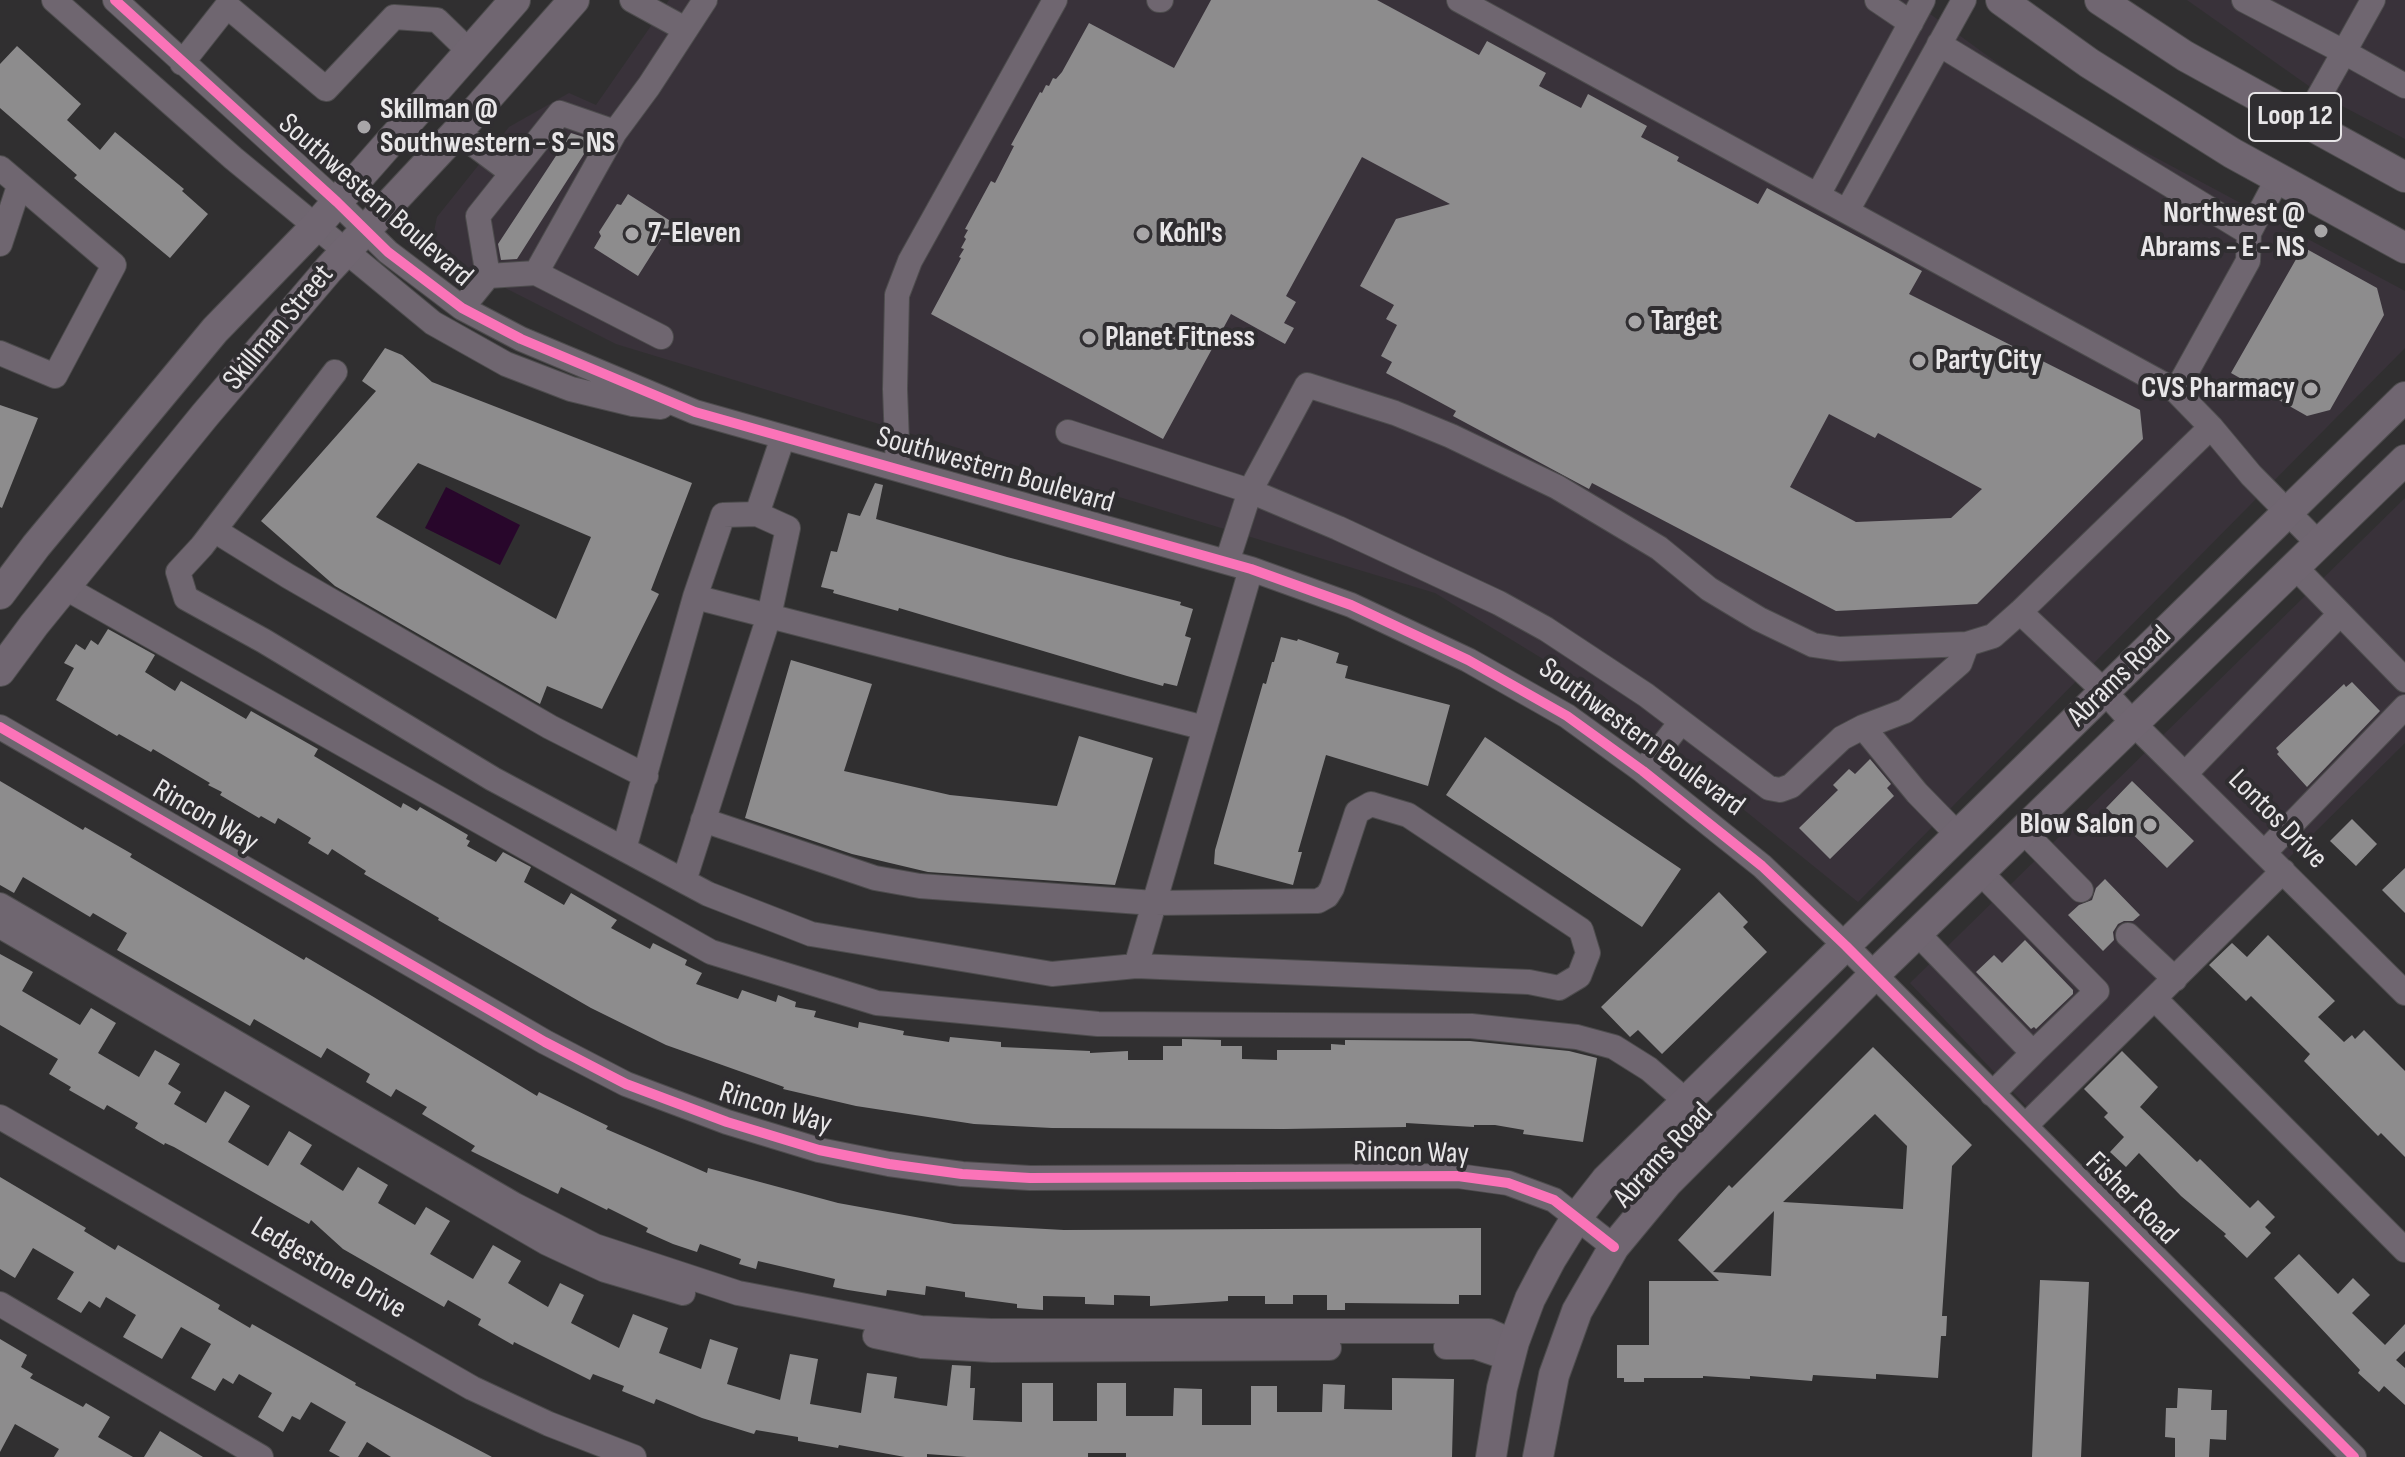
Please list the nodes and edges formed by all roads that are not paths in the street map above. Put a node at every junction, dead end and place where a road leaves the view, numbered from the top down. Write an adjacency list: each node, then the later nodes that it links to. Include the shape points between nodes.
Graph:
1 (54, 0): 34 (street, Southwestern Boulevard)
2 (515, 0): 19 (main road, Skillman Street)
3 (574, 0): 24 (main road, Skillman Street)
4 (632, 0): 17 (street)
5 (705, 0): 17 (street)
6 (1055, 0): 53 (street, via 910,261 897,295)
7 (1459, 0): 31 (street)
8 (1877, 0): 16 (street)
9 (1923, 0): 16 (street)
10 (1964, 0): 18 (street)
11 (2001, 0): 29 (main road, Loop 12, via 2089,63)
12 (2100, 0): 23 (main road, Loop 12, via 2185,56)
13 (2244, 0): 20 (street)
14 (2373, 0): 20 (street)
15 (130, 5): 21 (street, Southwestern Boulevard)
16 (1911, 23): 31 (street)
17 (685, 29): 25 (street)
18 (1939, 44): 33 (street); 36 (street)
19 (469, 51): 21 (street, via 437,20 394,17 326,89 227,6); 32 (main road, Skillman Street)
20 (2344, 52): 22 (street); 23 (street)
21 (182, 63): 32 (street, Southwestern Boulevard)
22 (2400, 75)
23 (2304, 123): 28 (main road, Loop 12)
24 (457, 132): 27 (street); 35 (main road, Skillman Street)
25 (615, 132): 27 (street, via 560,113); 40 (street)
26 (0, 168): 30 (street)
27 (512, 173): 41 (street, via 478,216)
28 (2405, 177)
29 (2277, 180): 36 (street); 38 (main road, Loop 12)
30 (19, 186): 37 (street); 44 (street, via 114,265 55,376)
31 (1818, 195): 33 (street)
32 (337, 202): 34 (main road, Skillman Street); 35 (street, Southwestern Boulevard)
33 (1847, 211): 46 (street)
34 (316, 226): 39 (street, Southwestern Boulevard); 63 (main road, Skillman Street, via 215,330)
35 (366, 229): 39 (main road, Skillman Street); 42 (street, Southwestern Boulevard)
36 (2249, 233): 46 (street, via 2248,261)
37 (0, 244)
38 (2405, 248)
39 (344, 251): 48 (street, Southwestern Boulevard, via 433,323 506,364 571,389); 62 (main road, Skillman Street)
40 (536, 273): 41 (street); 43 (street)
41 (488, 276): 42 (street)
42 (462, 308): 48 (street, Southwestern Boulevard, via 521,339)
43 (661, 337)
44 (0, 353)
45 (335, 372): 57 (street)
46 (2176, 391): 49 (street)
47 (2405, 397): 55 (main road, Abrams Road)
48 (695, 412): 51 (street, Southwestern Boulevard)
49 (2211, 427): 55 (street); 65 (street)
50 (1068, 432): 54 (street)
51 (783, 437): 53 (street, Southwestern Boulevard); 56 (street)
52 (2405, 460): 58 (main road, Abrams Road)
53 (898, 469): 59 (street, Southwestern Boulevard)
54 (1250, 491): 59 (street); 68 (street, via 1307,385 1395,413 1557,487 1659,548 1709,589 1813,645 1840,649); 73 (street, via 1499,603 1598,662)
55 (2288, 512): 58 (street); 71 (main road, Abrams Road)
56 (757, 514): 64 (street, via 723,515); 67 (street, via 788,528)
57 (214, 530): 80 (street, via 550,727); 84 (street, via 178,572 186,598 493,779)
58 (2319, 544): 60 (main road, Abrams Road)
59 (1227, 562): 61 (street, Southwestern Boulevard)
60 (2295, 567): 66 (street); 74 (main road, Abrams Road)
61 (1251, 569): 77 (street); 78 (street, Southwestern Boulevard, via 1351,605 1468,660 1567,716)
62 (64, 587): 69 (main road, Skillman Street); 103 (street, via 711,952 877,1003 1098,1024 1471,1026 1577,1037 1614,1047)
63 (0, 594)
64 (695, 597): 67 (street); 80 (street)
65 (2020, 612): 68 (street, via 1993,636); 71 (street, Lontos Drive)
66 (2340, 614): 70 (street); 79 (street)
67 (769, 616): 77 (street); 81 (street)
68 (1967, 644): 76 (street, via 1960,663 1905,711)
69 (0, 671)
70 (2405, 680)
71 (2105, 692): 74 (street, Lontos Drive); 83 (main road, Abrams Road)
72 (2405, 707): 85 (street)
73 (1681, 722): 76 (street, via 1769,788 1780,790); 78 (street)
74 (2134, 724): 79 (street, Lontos Drive); 82 (main road, Abrams Road)
75 (0, 727): 106 (street, Rincon Way, via 545,1042 626,1084 727,1122 819,1150 962,1174 1458,1176 1508,1183 1554,1200)
76 (1863, 727): 83 (street)
77 (1205, 728): 90 (street)
78 (1643, 771): 95 (street, Southwestern Boulevard, via 1762,866)
79 (2185, 774): 85 (street, Lontos Drive)
80 (646, 776): 84 (street)
81 (703, 820): 88 (street); 90 (street, via 875,878 935,888)
82 (2022, 830): 86 (main road, Abrams Road); 89 (street)
83 (1959, 836): 95 (main road, Abrams Road)
84 (624, 849): 88 (street)
85 (2264, 853): 87 (street, Lontos Drive)
86 (1979, 871): 93 (main road, Abrams Road); 101 (street, via 2097,991)
87 (2283, 871): 98 (street); 99 (street, Lontos Drive)
88 (684, 881): 96 (street, via 811,934 1052,974)
89 (2081, 890)
90 (1154, 903): 96 (street); 96 (street, via 1318,901 1332,888 1357,812 1371,804 1408,815 1581,930 1588,953 1579,976 1559,988 1529,982)
91 (0, 905): 110 (street, via 515,1205 595,1246 738,1293 921,1328 1489,1331)
92 (0, 926): 110 (street, via 547,1243 605,1270 728,1306 922,1346 992,1350)
93 (1917, 933): 97 (main road, Abrams Road); 101 (street)
94 (2128, 935): 98 (street)
95 (1846, 946): 97 (street, Southwestern Boulevard); 103 (main road, Abrams Road)
96 (1136, 966)
97 (1874, 975): 102 (street, Fisher Road); 107 (main road, Abrams Road, via 1667,1183)
98 (2175, 979): 100 (street)
99 (2405, 993)
100 (2155, 999): 105 (street); 108 (street)
101 (2033, 1053): 102 (street)
102 (1992, 1094): 105 (street, Fisher Road)
103 (1686, 1101): 106 (main road, Abrams Road, via 1606,1180)
104 (0, 1117): 113 (street, Ledgestone Drive, via 472,1388)
105 (2025, 1126): 116 (street, Fisher Road)
106 (1577, 1217): 107 (street, Rincon Way); 110 (main road, Abrams Road, via 1530,1299)
107 (1614, 1247): 111 (main road, Abrams Road, via 1577,1311)
108 (2405, 1250)
109 (0, 1304): 112 (street)
110 (1512, 1350): 111 (main road); 114 (main road, Abrams Road)
111 (1554, 1375): 115 (main road, Abrams Road)
112 (261, 1457)
113 (634, 1457)
114 (1491, 1457)
115 (1538, 1457)
116 (2354, 1457)

